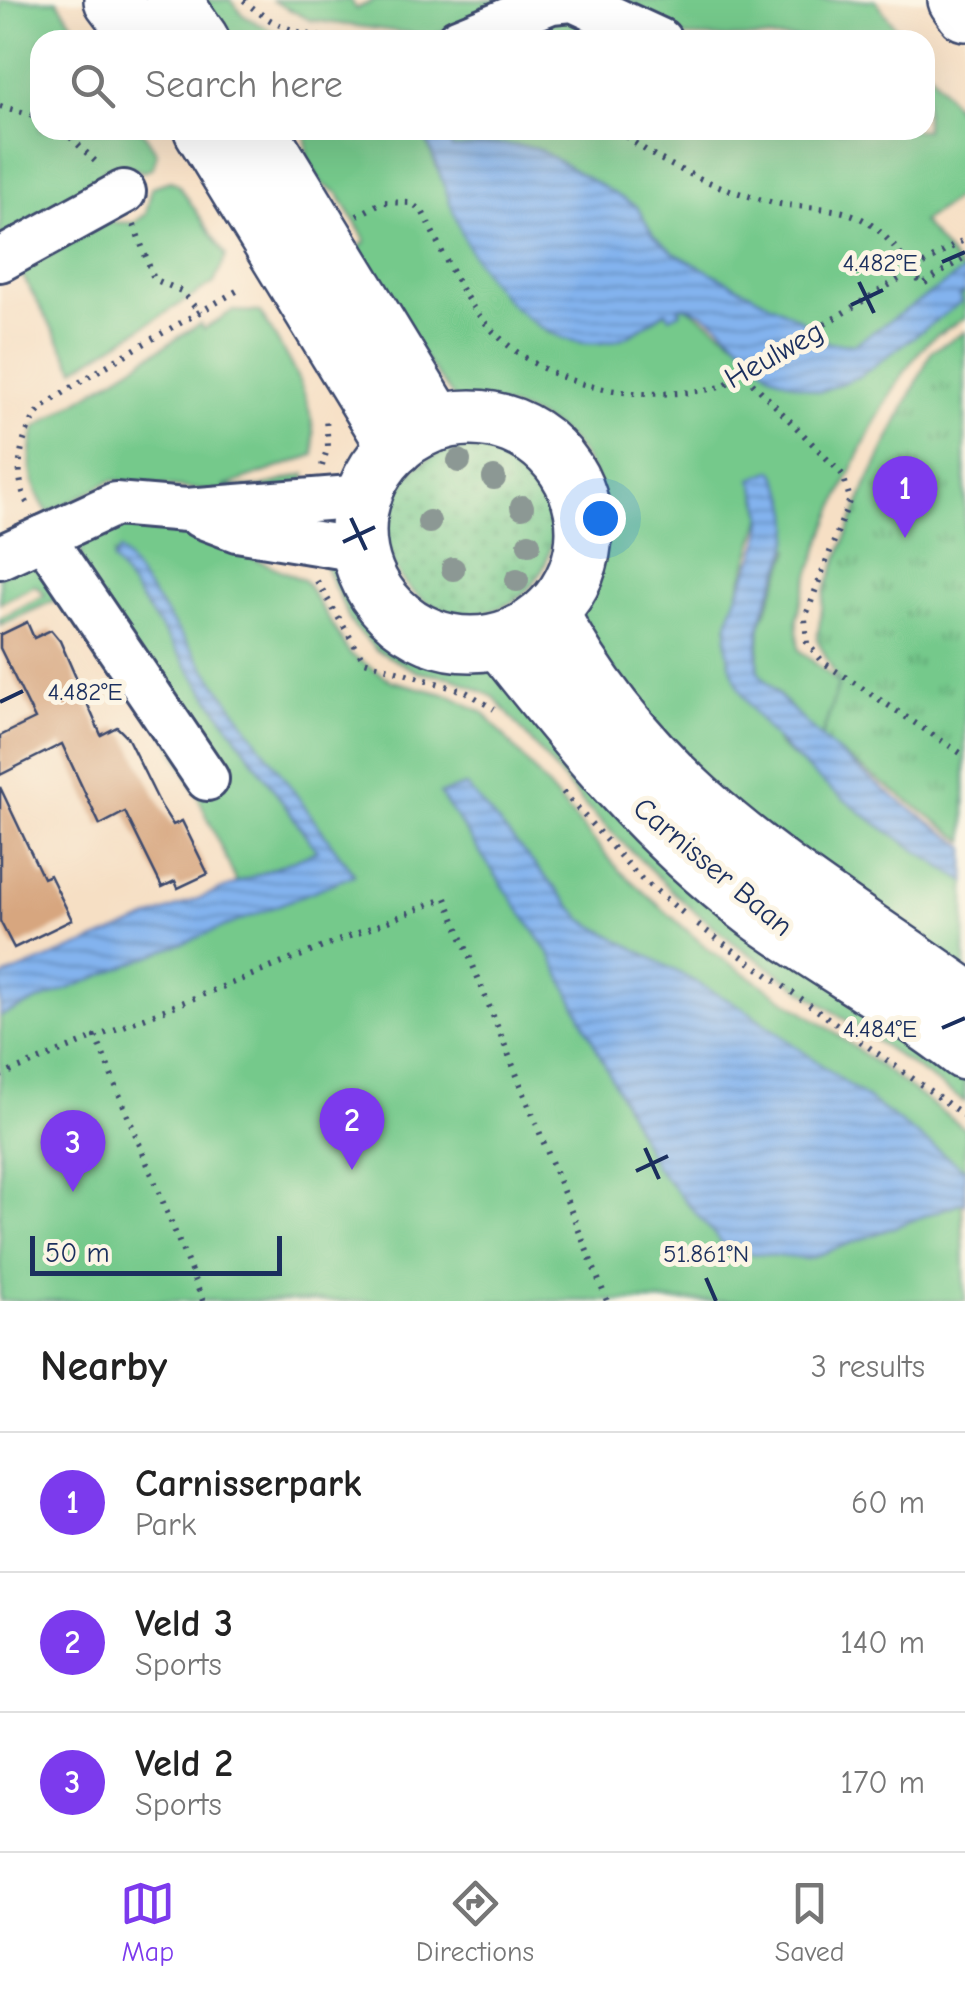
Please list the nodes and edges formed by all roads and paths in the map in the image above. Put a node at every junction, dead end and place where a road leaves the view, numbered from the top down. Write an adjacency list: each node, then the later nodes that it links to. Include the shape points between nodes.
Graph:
1 (112, 0): 6 (main road)
2 (172, 0): 7 (main road)
3 (244, 0): 8 (path)
4 (956, 0): 5 (main road)
5 (965, 12)
6 (134, 30)
7 (193, 30)
8 (287, 30)
9 (483, 30): 10 (street, via 573,0)
10 (638, 30)
11 (0, 106): 12 (path)
12 (30, 114)
13 (73, 140): 17 (path)
14 (209, 140): 28 (main road)
15 (264, 140): 28 (main road)
16 (633, 140): 24 (path, via 716,184 771,202 857,216 886,235)
17 (86, 152)
18 (124, 192): 23 (street)
19 (354, 218): 27 (path, Heulweg, via 382,202 411,203 423,213 478,313 534,363 587,389 687,394)
20 (965, 239): 24 (path, Heulweg)
21 (139, 244): 26 (path, via 154,279 181,291)
22 (965, 257): 24 (path, via 922,285)
23 (0, 260)
24 (914, 273): 27 (path, Heulweg)
25 (240, 289): 26 (path)
26 (200, 313): 31 (path, via 38,411 20,447 21,490)
27 (745, 375): 36 (path, via 843,475 850,499 805,618 807,643 824,663)
28 (417, 435): 29 (main road); 34 (main road, via 472,419 507,425 538,441 563,466 582,515 582,550 571,583)
29 (364, 496): 30 (street); 32 (main road)
30 (186, 510): 31 (street, via 114,504); 32 (street, via 238,530)
31 (44, 537): 33 (street); 37 (street)
32 (359, 550): 35 (main road, via 376,594 410,626 453,643)
33 (0, 557)
34 (550, 612): 35 (main road); 38 (main road, Carnisser Baan, via 620,720 678,784 811,895)
35 (500, 640): 40 (main road, Carnisser Baan, via 574,737 693,858 756,911)
36 (965, 756)
37 (207, 779)
38 (965, 997)
39 (96, 1036): 41 (path); 42 (path); 43 (path, via 446,898)
40 (965, 1052)
41 (0, 1076)
42 (203, 1301)
43 (607, 1301)

